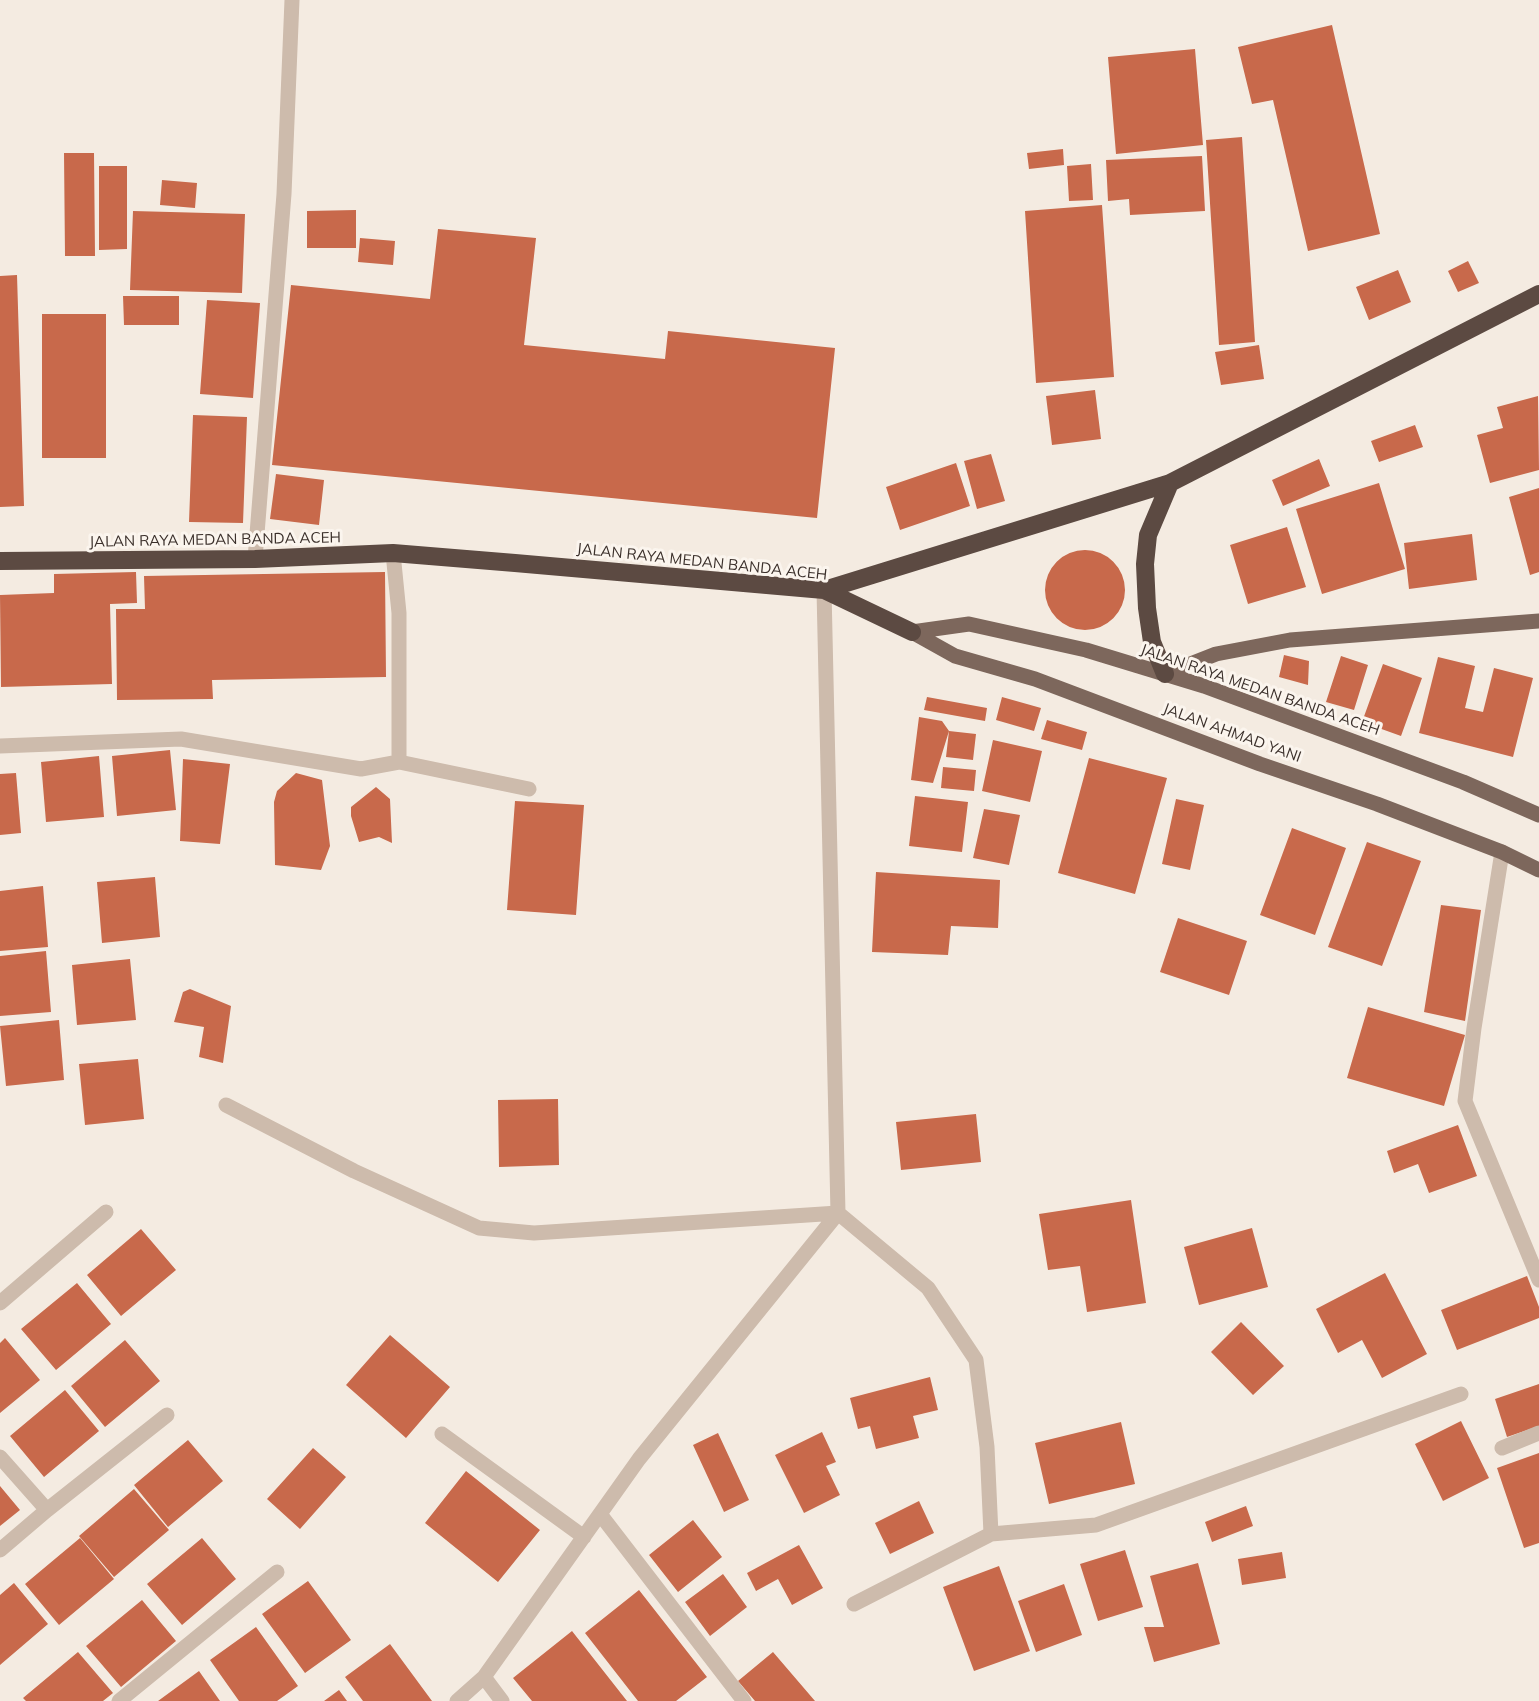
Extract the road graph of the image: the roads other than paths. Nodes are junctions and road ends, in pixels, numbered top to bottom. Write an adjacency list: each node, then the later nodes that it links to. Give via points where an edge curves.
1 (292, 0): 5 (street, via 284,194)
2 (1539, 294): 3 (highway)
3 (1170, 483): 7 (highway); 10 (highway, via 1148,535 1145,564 1152,642)
4 (393, 553): 5 (highway, JALAN RAYA MEDAN BANDA ACEH); 7 (highway, JALAN RAYA MEDAN BANDA ACEH); 12 (street, via 399,612)
5 (255, 559): 6 (highway, JALAN RAYA MEDAN BANDA ACEH)
6 (0, 561)
7 (824, 590): 9 (highway, JALAN RAYA MEDAN BANDA ACEH); 19 (street)
8 (1539, 621): 10 (main road, via 1290,640 1216,654)
9 (912, 632): 10 (main road, JALAN RAYA MEDAN BANDA ACEH, via 969,624 1086,650); 15 (main road, JALAN AHMAD YANI, via 955,656 1035,679)
10 (1166, 674): 14 (main road, JALAN RAYA MEDAN BANDA ACEH, via 1463,782)
11 (0, 746): 12 (street, via 181,740 362,769)
12 (399, 762): 13 (street)
13 (529, 789)
14 (1539, 815)
15 (1503, 852): 16 (main road, JALAN AHMAD YANI); 20 (street, via 1465,1101)
16 (1539, 870)
17 (226, 1105): 19 (street, via 354,1171 479,1228 534,1233)
18 (106, 1212): 21 (street)
19 (838, 1214): 29 (street, via 639,1459); 30 (street, via 928,1288 976,1360 987,1447)
20 (1539, 1280)
21 (0, 1303)
22 (1461, 1394): 30 (street, via 1096,1525)
23 (167, 1415): 28 (street)
24 (1539, 1433): 26 (street)
25 (442, 1434): 31 (street)
26 (1502, 1448)
27 (0, 1457): 28 (street)
28 (47, 1510): 32 (street)
29 (600, 1514): 31 (street); 39 (street)
30 (991, 1534): 34 (street)
31 (584, 1537): 35 (street)
32 (0, 1550)
33 (277, 1572): 36 (street)
34 (854, 1604)
35 (484, 1677): 37 (street); 38 (street)
36 (119, 1701)
37 (457, 1701)
38 (502, 1701)
39 (744, 1701)

